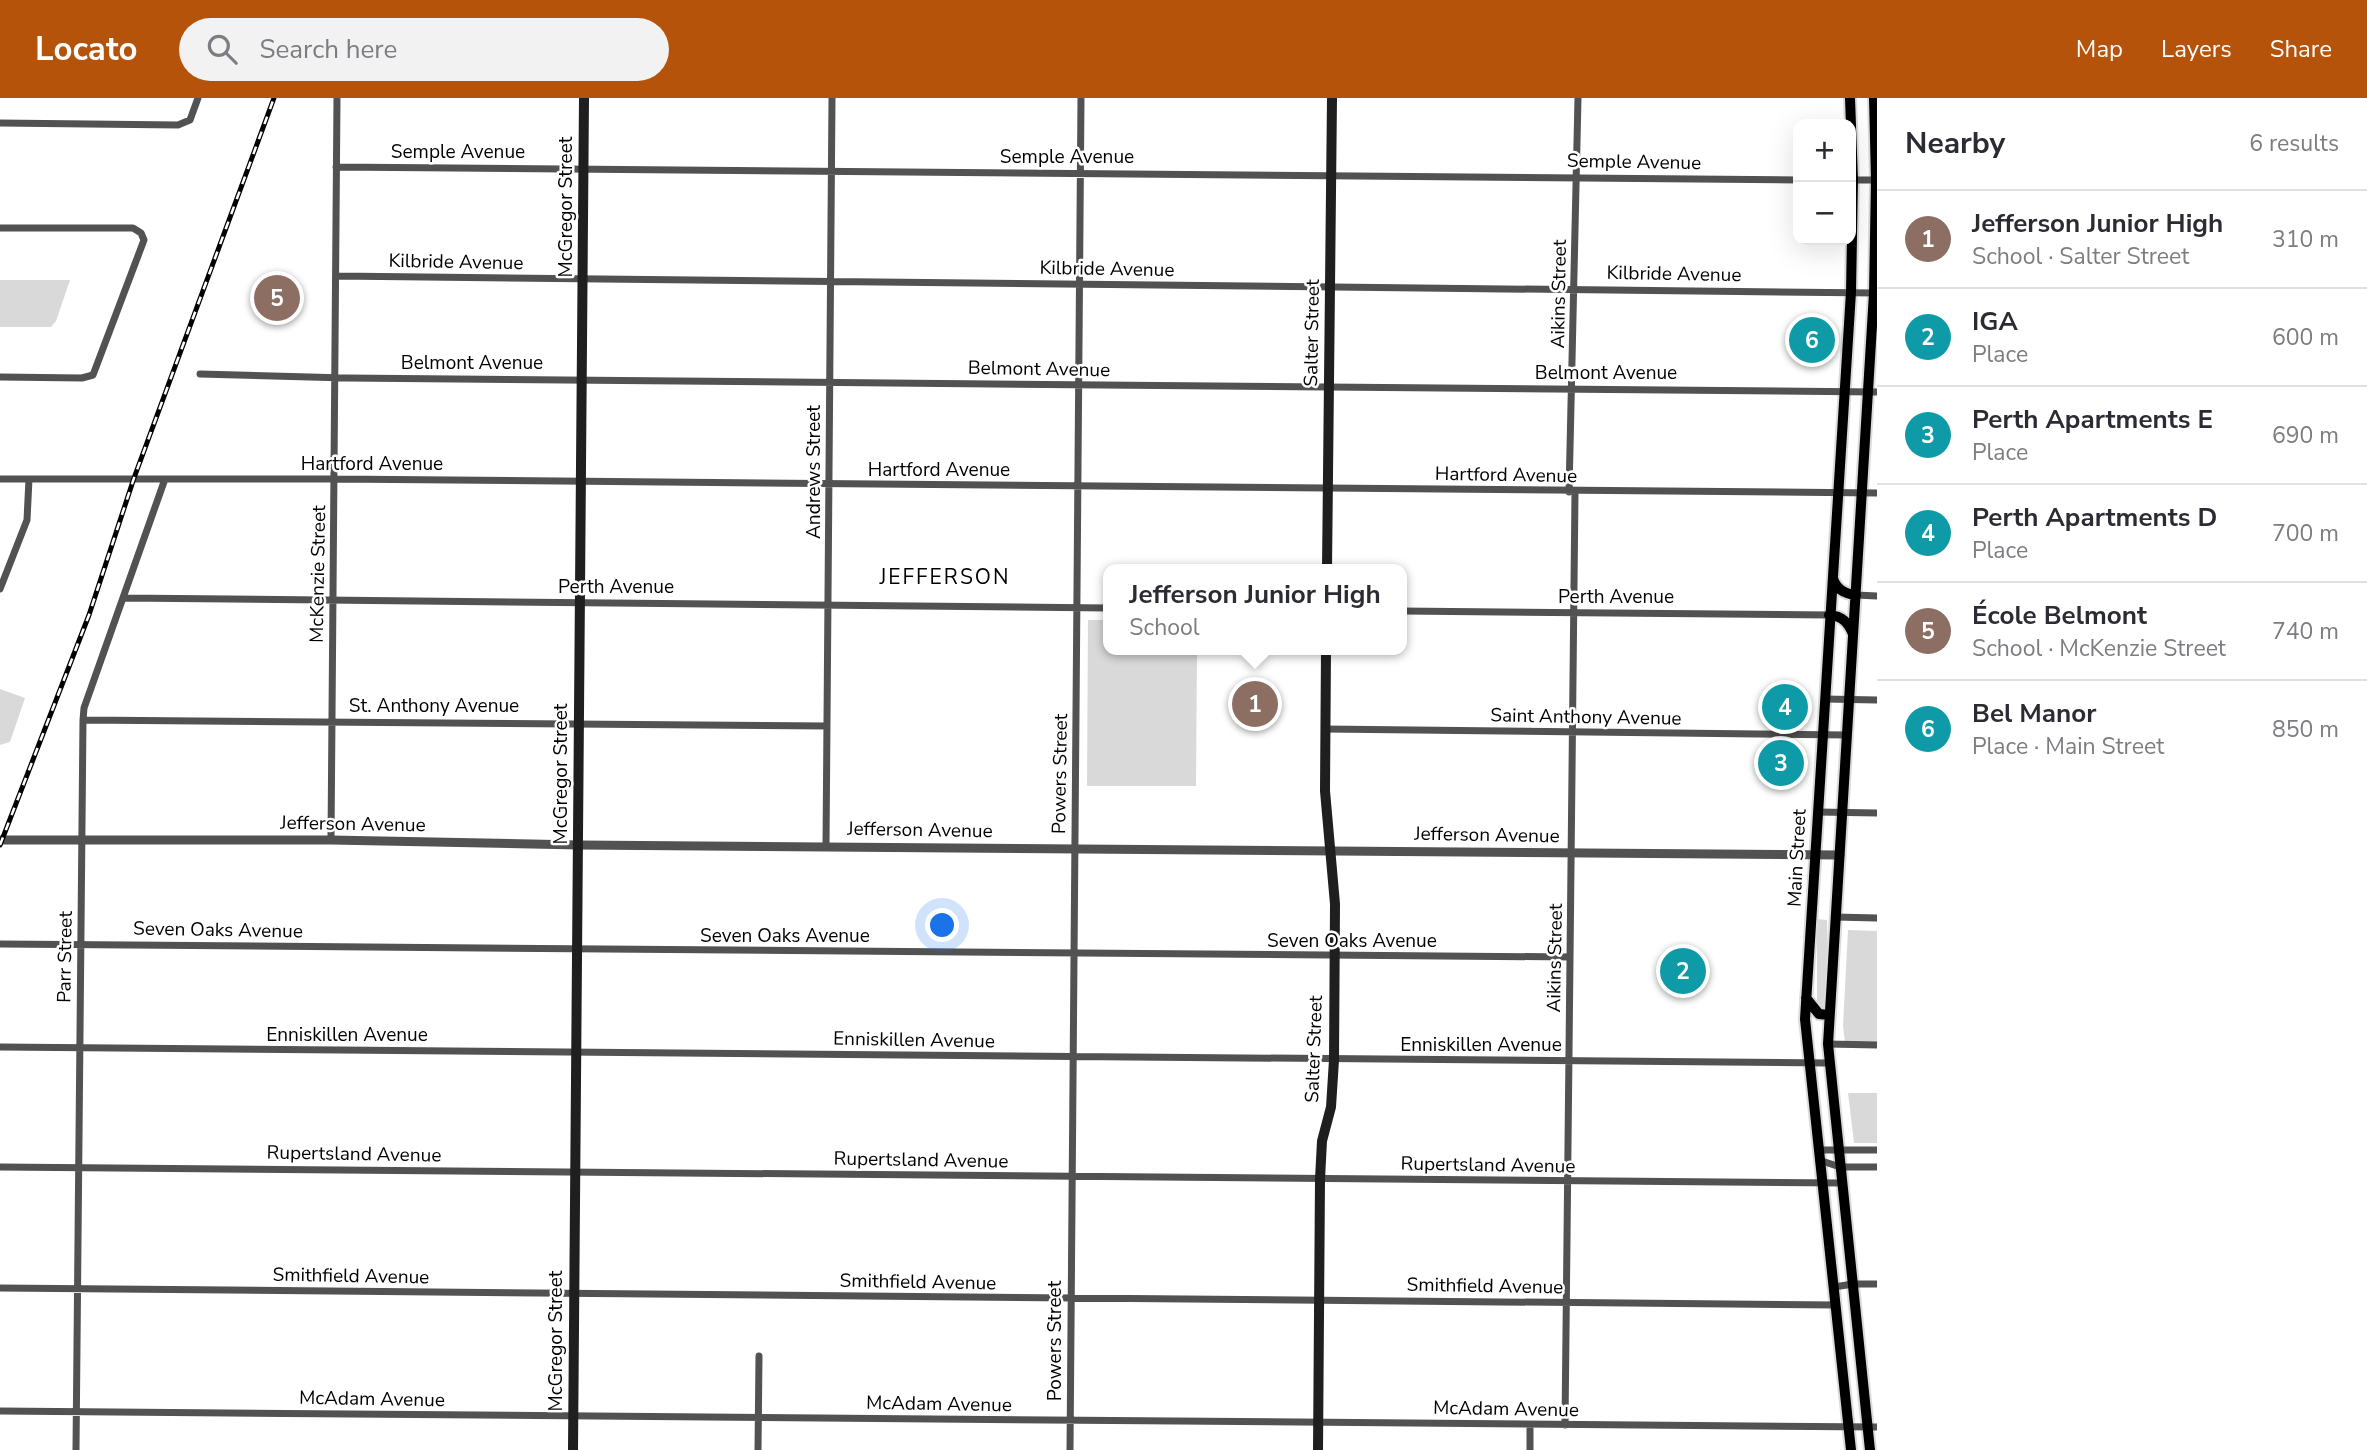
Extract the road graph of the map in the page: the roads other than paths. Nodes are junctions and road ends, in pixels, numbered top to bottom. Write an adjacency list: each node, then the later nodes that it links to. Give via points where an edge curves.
1 (198, 98): 11 (street, via 190,120 178,125)
2 (337, 98): 12 (street, McKenzie Street)
3 (584, 98): 13 (main road, McGregor Street)
4 (832, 98): 14 (street, Andrews Street)
5 (1082, 98): 15 (street, Powers Street)
6 (1332, 98): 16 (main road, Salter Street)
7 (1578, 98): 17 (street, Aikins Street)
8 (1850, 98): 10 (main road, Main Street)
9 (1874, 98): 20 (main road)
10 (1851, 119)
11 (0, 122)
12 (336, 167): 13 (street, Semple Avenue); 23 (street, McKenzie Street)
13 (583, 168): 14 (street, Semple Avenue); 24 (main road, McGregor Street)
14 (832, 171): 15 (street, Semple Avenue); 25 (street, Andrews Street)
15 (1081, 172): 16 (street, Semple Avenue); 26 (street, Powers Street)
16 (1331, 175): 17 (street, Semple Avenue); 27 (main road, Salter Street)
17 (1578, 177): 18 (street, Semple Avenue); 28 (street, Aikins Street)
18 (1793, 180)
19 (1856, 180): 20 (street)
20 (1877, 180): 30 (main road)
21 (1852, 182): 29 (main road, Main Street)
22 (0, 228): 32 (street, via 133,228 144,240 93,375)
23 (337, 276): 24 (street, Kilbride Avenue); 33 (street, McKenzie Street)
24 (583, 280): 25 (street, Kilbride Avenue); 34 (main road, McGregor Street)
25 (832, 282): 26 (street, Kilbride Avenue); 35 (street, Andrews Street)
26 (1080, 285): 27 (street, Kilbride Avenue); 36 (street, Powers Street)
27 (1330, 287): 28 (street, Kilbride Avenue); 37 (main road, Salter Street)
28 (1575, 289): 29 (street, Kilbride Avenue); 38 (street, Aikins Street)
29 (1850, 292): 30 (street, Kilbride Avenue); 39 (main road, Main Street)
30 (1876, 293): 40 (main road)
31 (200, 374): 33 (street, Belmont Avenue)
32 (0, 377)
33 (335, 377): 34 (street, Belmont Avenue); 43 (street, McKenzie Street)
34 (581, 379): 35 (street, Belmont Avenue); 45 (main road, McGregor Street)
35 (831, 382): 36 (street, Belmont Avenue); 46 (street, Andrews Street)
36 (1079, 385): 37 (street, Belmont Avenue); 47 (street, Powers Street)
37 (1329, 385): 38 (street, Belmont Avenue); 48 (main road, Salter Street)
38 (1572, 389): 39 (street, Belmont Avenue); 49 (street, Aikins Street)
39 (1844, 391): 40 (street, Belmont Avenue); 52 (main road, Main Street)
40 (1873, 392): 50 (main road)
41 (0, 479): 42 (street, Hartford Avenue)
42 (29, 479): 44 (street, Hartford Avenue); 55 (street, via 27,520)
43 (335, 479): 44 (street, Hartford Avenue); 45 (street, Hartford Avenue); 59 (street, McKenzie Street)
44 (166, 480): 58 (street, Parr Street)
45 (580, 482): 46 (street, Hartford Avenue); 60 (main road, McGregor Street)
46 (830, 485): 47 (street, Hartford Avenue); 61 (street, Andrews Street)
47 (1078, 486): 48 (street, Hartford Avenue); 62 (street, Powers Street)
48 (1328, 489): 49 (street, Hartford Avenue); 53 (main road, Salter Street)
49 (1572, 492): 52 (street, Hartford Avenue); 65 (street, Aikins Street)
50 (1862, 493): 51 (street, Hartford Avenue); 52 (street, Hartford Avenue); 56 (main road)
51 (1877, 493)
52 (1838, 494): 54 (main road, Main Street)
53 (1327, 564)
54 (1832, 575): 56 (main road, via 1839,588); 66 (main road, Main Street)
55 (0, 589)
56 (1856, 596): 57 (street); 67 (main road)
57 (1877, 596)
58 (124, 598): 59 (street, Perth Avenue); 72 (street, Parr Street)
59 (333, 601): 60 (street, Perth Avenue); 73 (street, McKenzie Street)
60 (579, 603): 61 (street, Perth Avenue); 74 (main road, McGregor Street)
61 (828, 604): 62 (street, Perth Avenue); 75 (street, Andrews Street)
62 (1077, 607): 63 (street, Perth Avenue); 88 (street, Powers Street)
63 (1103, 608)
64 (1407, 611): 65 (street, Perth Avenue)
65 (1574, 612): 66 (street, Perth Avenue); 77 (street, Aikins Street)
66 (1829, 615): 67 (main road, via 1844,620); 69 (main road, Main Street)
67 (1853, 634): 70 (main road)
68 (1326, 655): 76 (main road, Salter Street)
69 (1825, 699): 70 (street); 78 (main road, Main Street)
70 (1849, 700): 71 (street); 79 (main road)
71 (1877, 701)
72 (83, 720): 73 (street, St. Anthony Avenue); 84 (street, Parr Street)
73 (331, 722): 74 (street, St. Anthony Avenue); 85 (street, McKenzie Street)
74 (579, 723): 75 (street, St. Anthony Avenue); 86 (main road, McGregor Street)
75 (827, 726): 87 (street, Andrews Street)
76 (1325, 729): 77 (street, Saint Anthony Avenue); 89 (main road, Salter Street)
77 (1573, 732): 78 (street, Saint Anthony Avenue); 90 (street, Aikins Street)
78 (1823, 735): 79 (street, Saint Anthony Avenue); 80 (main road, Main Street)
79 (1847, 735): 81 (main road)
80 (1818, 812): 81 (street); 91 (main road, Main Street)
81 (1843, 813): 82 (street); 92 (main road)
82 (1877, 813)
83 (0, 839): 84 (street, Jefferson Avenue)
84 (81, 840): 85 (street, Jefferson Avenue); 96 (street, Parr Street)
85 (331, 840): 86 (street, Jefferson Avenue)
86 (579, 845): 87 (street, Jefferson Avenue); 97 (main road, McGregor Street)
87 (826, 846): 88 (street, Jefferson Avenue)
88 (1075, 849): 89 (street, Jefferson Avenue); 98 (street, Powers Street)
89 (1329, 850): 90 (street, Jefferson Avenue); 99 (main road, Salter Street)
90 (1571, 853): 91 (street, Jefferson Avenue); 100 (street, Aikins Street)
91 (1815, 855): 92 (street, Jefferson Avenue); 101 (main road, Main Street)
92 (1840, 855): 93 (main road)
93 (1835, 918): 94 (street); 102 (main road)
94 (1877, 918)
95 (0, 944): 96 (street, Seven Oaks Avenue)
96 (80, 944): 97 (street, Seven Oaks Avenue); 106 (street, Parr Street)
97 (577, 950): 98 (street, Seven Oaks Avenue); 107 (main road, McGregor Street)
98 (1074, 954): 99 (street, Seven Oaks Avenue); 108 (street, Powers Street)
99 (1335, 957): 100 (street, Seven Oaks Avenue); 109 (main road, Salter Street)
100 (1570, 957): 110 (street, Aikins Street)
101 (1807, 998): 102 (main road, via 1819,1014); 111 (main road, Main Street)
102 (1829, 1015): 103 (main road)
103 (1828, 1044): 104 (street); 112 (main road)
104 (1877, 1045)
105 (0, 1047): 106 (street, Enniskillen Avenue)
106 (79, 1049): 107 (street, Enniskillen Avenue); 117 (street, Parr Street)
107 (576, 1053): 108 (street, Enniskillen Avenue); 120 (main road, McGregor Street)
108 (1073, 1057): 109 (street, Enniskillen Avenue); 121 (street, Powers Street)
109 (1334, 1060): 110 (street, Enniskillen Avenue); 122 (main road, Salter Street)
110 (1569, 1062): 111 (street, Enniskillen Avenue); 123 (street, Aikins Street)
111 (1809, 1063): 112 (street, Enniskillen Avenue); 115 (main road, Main Street)
112 (1828, 1063): 113 (main road)
113 (1838, 1150): 114 (street); 115 (street); 118 (main road)
114 (1877, 1150)
115 (1819, 1155): 118 (street); 124 (main road, Main Street)
116 (0, 1167): 117 (street, Rupertsland Avenue)
117 (79, 1167): 120 (street, Rupertsland Avenue); 130 (street, Parr Street)
118 (1840, 1167): 119 (street); 125 (main road)
119 (1877, 1167)
120 (574, 1172): 121 (street, Rupertsland Avenue); 131 (main road, McGregor Street)
121 (1072, 1178): 122 (street, Rupertsland Avenue); 132 (street, Powers Street)
122 (1320, 1179): 123 (street, Rupertsland Avenue); 133 (main road, Salter Street)
123 (1567, 1182): 124 (street, Rupertsland Avenue); 134 (street, Aikins Street)
124 (1822, 1183): 125 (street, Rupertsland Avenue); 128 (main road, Main Street)
125 (1841, 1183): 126 (main road)
126 (1853, 1284): 127 (street); 128 (street); 145 (main road)
127 (1877, 1284)
128 (1834, 1287): 135 (main road, Main Street)
129 (0, 1288): 130 (street, Smithfield Avenue)
130 (77, 1289): 131 (street, Smithfield Avenue); 138 (street, Parr Street)
131 (574, 1294): 132 (street, Smithfield Avenue); 139 (main road, McGregor Street)
132 (1071, 1299): 133 (street, Smithfield Avenue); 141 (street, Powers Street)
133 (1319, 1300): 134 (street, Smithfield Avenue); 142 (main road, Salter Street)
134 (1565, 1303): 135 (street, Smithfield Avenue); 144 (street, Aikins Street)
135 (1836, 1305): 146 (main road, Main Street)
136 (759, 1356): 140 (street)
137 (0, 1411): 138 (street, McAdam Avenue)
138 (76, 1412): 139 (street, McAdam Avenue); 147 (street, Parr Street)
139 (573, 1416): 140 (street, McAdam Avenue); 148 (main road, McGregor Street)
140 (758, 1418): 141 (street, McAdam Avenue); 149 (street)
141 (1070, 1421): 142 (street, McAdam Avenue); 150 (street, Powers Street)
142 (1319, 1423): 143 (street, McAdam Avenue); 151 (main road, Salter Street)
143 (1530, 1425): 144 (street, McAdam Avenue); 152 (street)
144 (1565, 1425): 146 (street, McAdam Avenue)
145 (1872, 1427): 146 (street, McAdam Avenue); 154 (main road)
146 (1849, 1428): 153 (main road, Main Street)
147 (76, 1450)
148 (573, 1450)
149 (758, 1450)
150 (1070, 1450)
151 (1318, 1450)
152 (1530, 1450)
153 (1852, 1450)
154 (1870, 1450)

